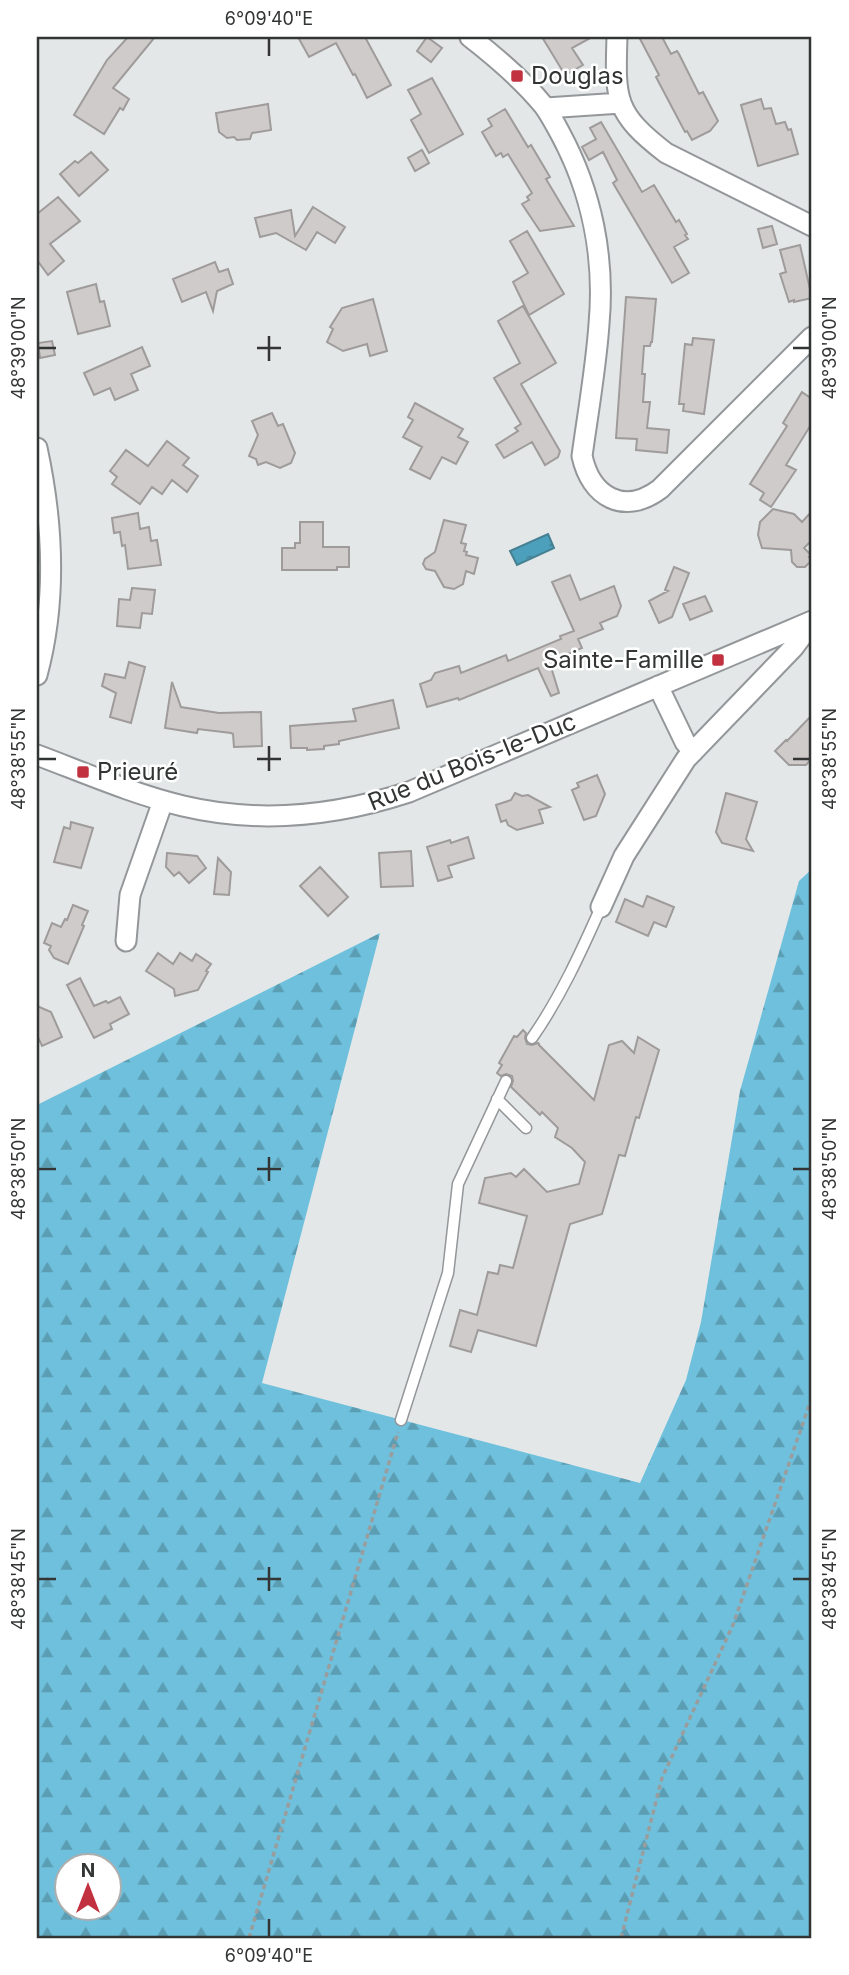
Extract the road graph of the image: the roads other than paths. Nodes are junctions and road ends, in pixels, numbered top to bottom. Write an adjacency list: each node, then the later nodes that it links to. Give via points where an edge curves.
1 (470, 37): 4 (street, via 517,76)
2 (617, 37): 3 (street)
3 (621, 103): 4 (street); 5 (street, via 633,124 666,153)
4 (546, 108): 6 (street, via 583,184 598,246 599,324 582,456 593,483 621,501 640,501 660,489)
5 (812, 226)
6 (812, 337)
7 (37, 448): 8 (street, via 43,476)
8 (43, 532): 10 (street, via 51,563 50,589)
9 (808, 623): 11 (street, Rue du Bois-le-Duc); 12 (street, Rue du Bois-le-Duc, via 793,648)
10 (37, 675)
11 (658, 686): 12 (street); 14 (street, Rue du Bois-le-Duc, via 409,792 355,807 301,816 261,816)
12 (693, 752): 15 (street, Rue du Bois-le-Duc, via 624,856)
13 (37, 755): 14 (street, Rue du Bois-le-Duc)
14 (163, 800): 16 (street, via 130,895)
15 (601, 907): 17 (lane)
16 (127, 942)
17 (532, 1038)
18 (506, 1082): 19 (lane)
19 (497, 1100): 20 (lane); 21 (lane, via 458,1184 448,1273)
20 (526, 1128)
21 (401, 1420)

